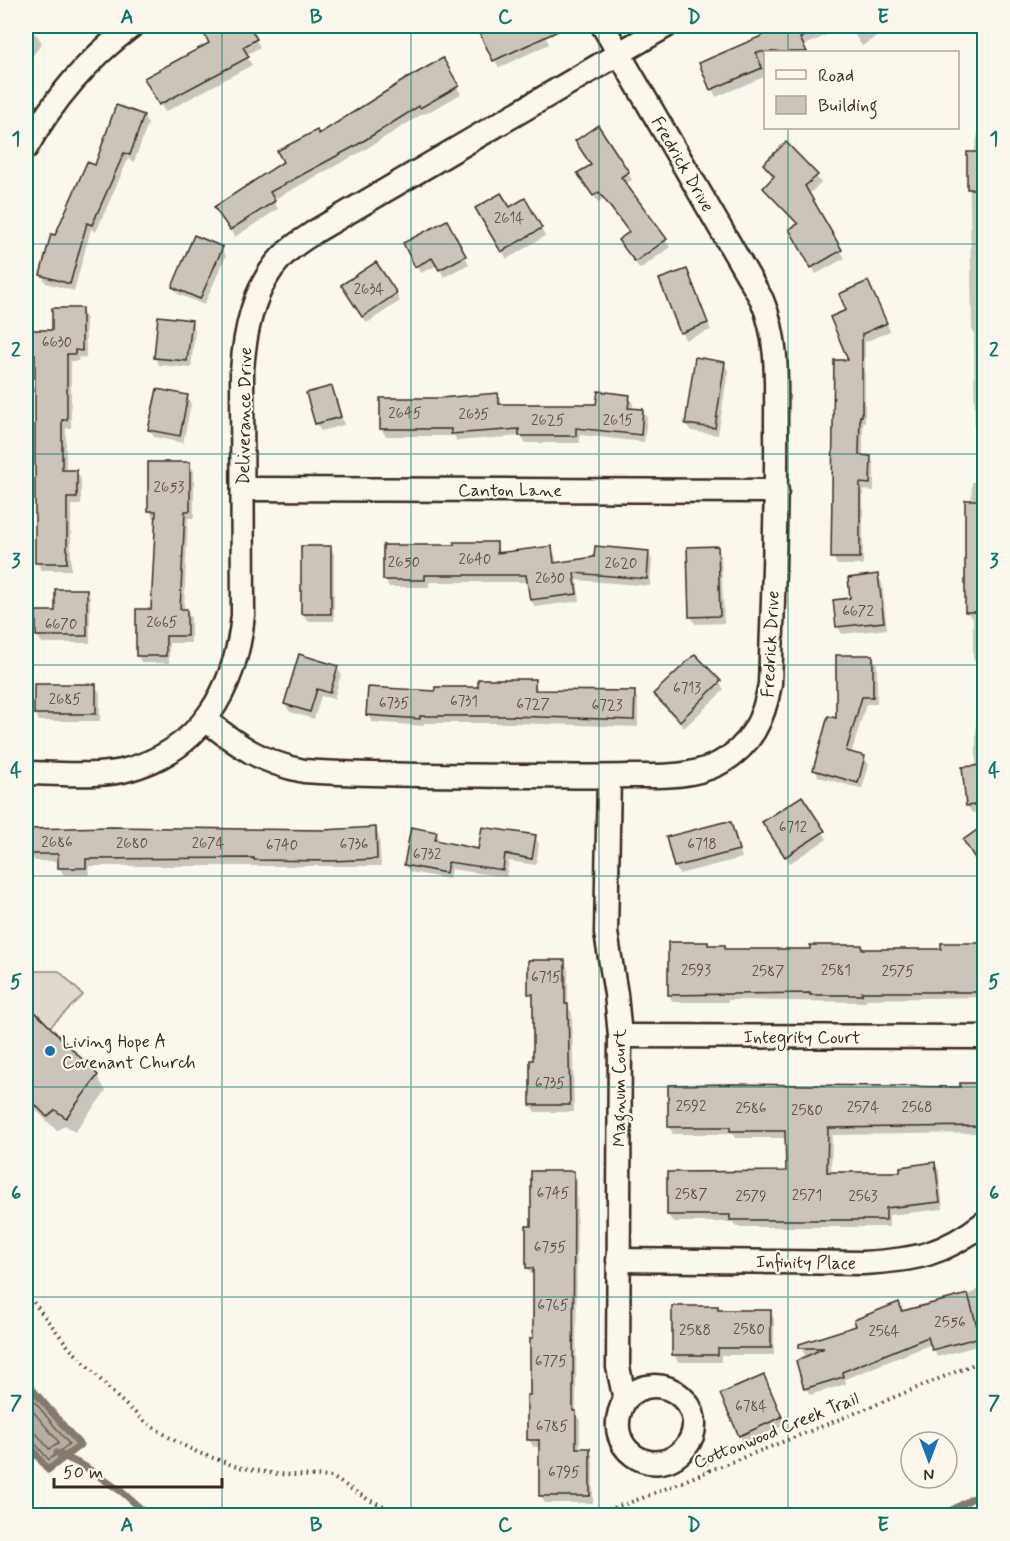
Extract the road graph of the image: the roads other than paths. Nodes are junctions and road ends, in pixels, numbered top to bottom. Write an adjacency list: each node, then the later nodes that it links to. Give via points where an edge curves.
1 (132, 26): 5 (street, via 81,70)
2 (603, 26): 4 (street, Fredrick Drive)
3 (666, 26): 4 (street, Deliverance Drive)
4 (619, 53): 6 (street, Deliverance Drive, via 316,231 279,261 260,291 244,340); 7 (street, Fredrick Drive, via 770,317 775,355)
5 (26, 148)
6 (243, 489): 7 (street, Canton Lane); 8 (street, Deliverance Drive, via 241,640 220,701)
7 (777, 491): 10 (street, Fredrick Drive, via 770,684 759,724 735,753 695,772)
8 (206, 720): 9 (street, Deliverance Drive, via 166,754 122,771); 10 (street, Fredrick Drive, via 257,757 304,771)
9 (26, 773)
10 (609, 777): 11 (street, Magnum Court, via 606,933)
11 (620, 1036): 12 (street, Integrity Court); 14 (street, Magnum Court)
12 (984, 1037)
13 (984, 1223): 14 (street, Infinity Place, via 946,1248 893,1261)
14 (618, 1260): 15 (street, Magnum Court, via 618,1366)
15 (625, 1400)

